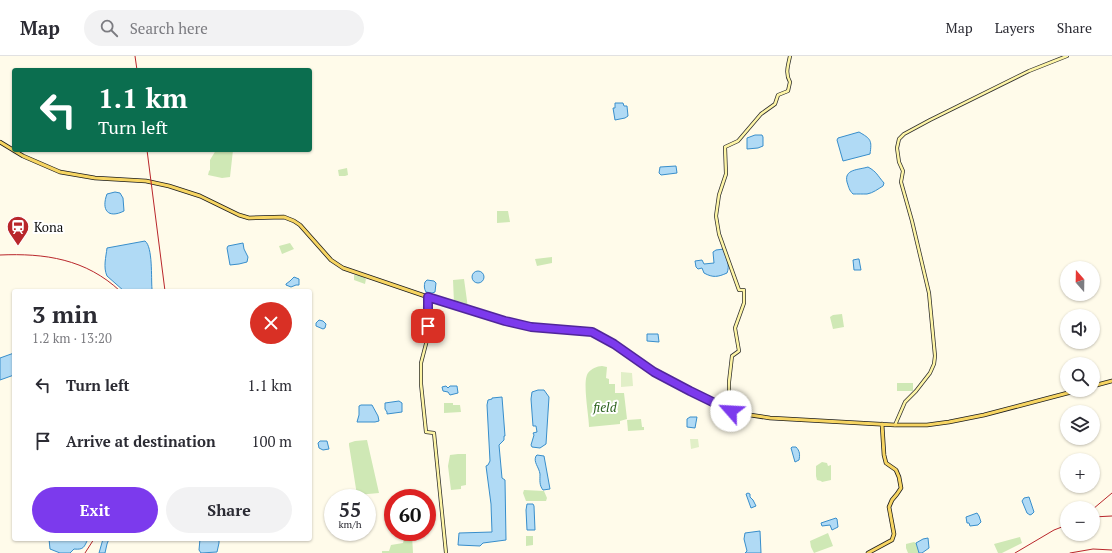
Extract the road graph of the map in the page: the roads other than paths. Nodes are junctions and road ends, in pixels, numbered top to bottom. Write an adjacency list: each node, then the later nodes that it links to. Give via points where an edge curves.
1 (790, 56): 10 (street, via 787,70 790,82 788,91 778,95 775,104 761,114 738,141 725,147 726,174 716,216 719,234 739,290 744,290 744,303 735,328 739,351 732,356 729,382)
2 (1068, 56): 12 (street, via 1024,73 930,120 899,139 897,148 903,170 901,182 929,292 935,356 930,373 905,402)
3 (0, 142): 4 (main road)
4 (12, 149)
5 (16, 152): 6 (main road, via 60,172 170,186 249,218 284,217 300,226 331,260 342,268)
6 (428, 297): 10 (main road, via 531,327 592,332 659,375); 13 (street, via 427,340 421,363 421,384 426,432 434,433)
7 (1112, 381): 8 (main road)
8 (1100, 384)
9 (1060, 395): 12 (main road, via 949,422)
10 (731, 411): 11 (main road, via 770,418)
11 (882, 424): 12 (main road); 14 (main road, via 886,463 896,470 901,488 890,507 894,534 892,540)
12 (895, 425)
13 (446, 553)
14 (868, 553)

